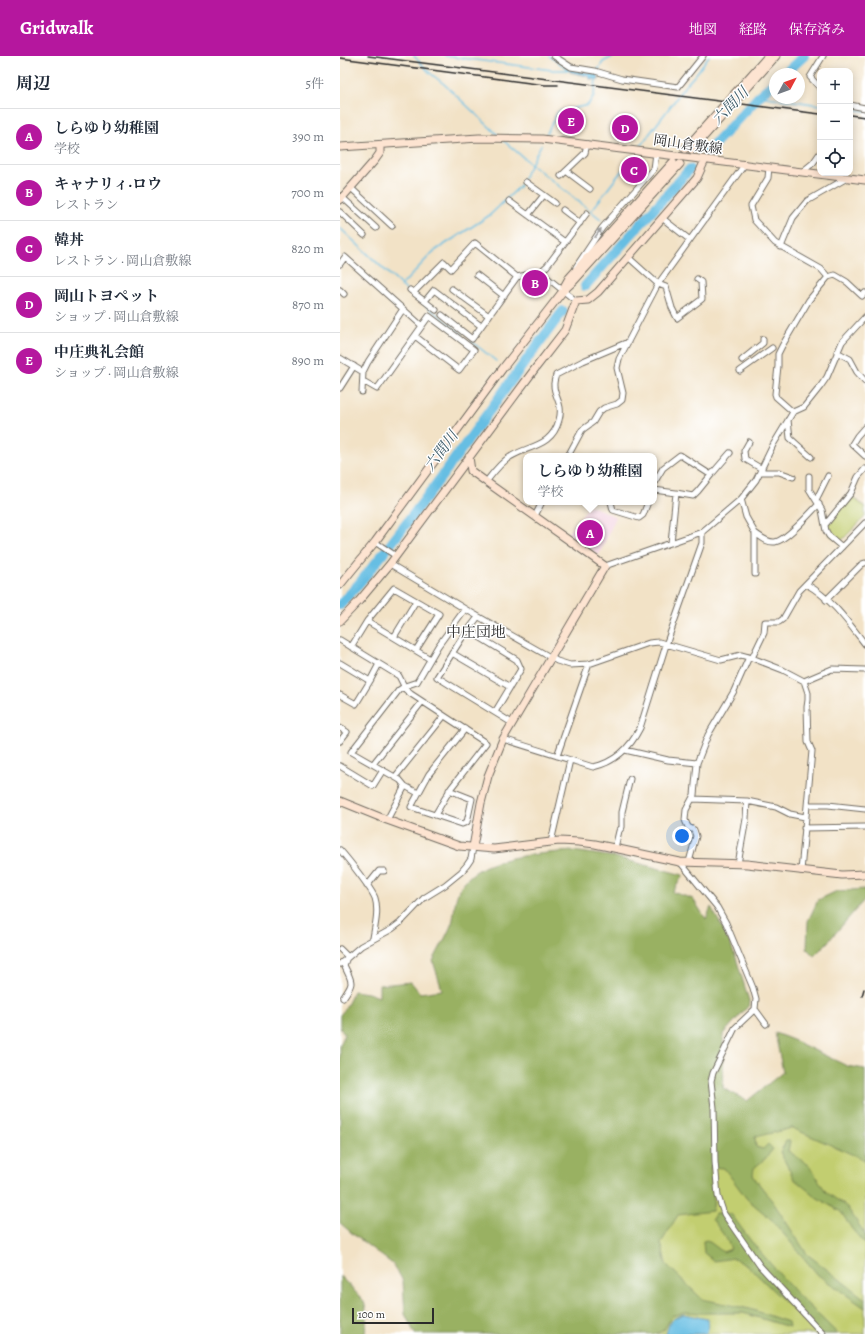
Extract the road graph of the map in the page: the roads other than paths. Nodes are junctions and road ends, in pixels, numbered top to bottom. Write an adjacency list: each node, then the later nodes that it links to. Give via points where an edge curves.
1 (554, 56): 2 (street, via 572,67 622,79 678,87)
2 (703, 56)
3 (768, 56): 4 (street, via 688,149)
4 (776, 56)
5 (823, 56): 6 (street, via 810,77)
6 (817, 85)
7 (853, 106): 8 (street)
8 (865, 108)
9 (587, 144): 10 (street, 岡山倉敷線, via 542,138 496,138); 12 (street, 岡山倉敷線); 17 (street, via 585,153)
10 (380, 145): 11 (street, 岡山倉敷線); 23 (street, via 380,153 376,160)
11 (340, 147)
12 (656, 153): 14 (street, 岡山倉敷線); 47 (street, one-way to 12, via 602,228 654,169)
13 (817, 157): 18 (street)
14 (705, 160): 15 (street, 岡山倉敷線); 33 (street, via 697,178)
15 (745, 164): 16 (street, 岡山倉敷線); 38 (street)
16 (769, 167): 18 (street, 岡山倉敷線); 40 (street, via 768,178 753,201 751,210 758,225)
17 (566, 171): 19 (street); 24 (street)
18 (802, 172): 20 (street, 岡山倉敷線)
19 (560, 176)
20 (847, 178): 21 (street, 岡山倉敷線); 40 (street, via 807,201 793,218)
21 (865, 180)
22 (526, 182): 25 (street)
23 (351, 188): 26 (street); 35 (street)
24 (590, 189)
25 (544, 195): 28 (street); 32 (street)
26 (341, 198): 36 (street)
27 (509, 201): 32 (street)
28 (555, 203)
29 (563, 210): 34 (street)
30 (340, 212): 37 (street)
31 (587, 213): 34 (street)
32 (528, 215): 39 (street)
33 (662, 218): 38 (street); 41 (street)
34 (580, 223): 39 (street)
35 (392, 226)
36 (376, 228)
37 (364, 235)
38 (690, 240): 49 (street)
39 (565, 242): 43 (street)
40 (782, 247): 46 (street, via 821,269)
41 (628, 257): 49 (street); 55 (street, via 591,298)
42 (340, 264): 56 (street, via 345,257)
43 (540, 272): 45 (street); 51 (street)
44 (477, 275): 53 (street)
45 (517, 277): 53 (street); 54 (street, via 475,243 451,269 444,262 412,291)
46 (828, 277): 52 (street, via 834,275 847,282 862,296); 67 (street, via 793,325)
47 (569, 278): 51 (street); 51 (street, via 676,163)
48 (697, 279): 49 (street, via 701,282 702,299 678,318 666,287)
49 (658, 284): 64 (street)
50 (452, 289): 59 (street)
51 (563, 291): 55 (street); 108 (street)
52 (865, 293)
53 (504, 296): 59 (street)
54 (425, 301): 57 (street); 62 (street, via 434,290)
55 (576, 301): 84 (street, via 566,330)
56 (403, 309): 61 (street); 72 (street)
57 (436, 310)
58 (442, 315): 62 (street, via 472,339)
59 (488, 316): 62 (street)
60 (865, 317): 66 (street, via 842,342)
61 (422, 326): 63 (street); 63 (street, via 429,316 474,350 459,370)
62 (482, 326)
63 (415, 336): 73 (street, via 377,390)
64 (628, 342): 81 (street, via 617,368 622,400 599,412 593,422 582,430); 95 (street, via 556,375 553,385 561,406 560,420 554,432 540,444 508,458)
65 (772, 348): 67 (street); 69 (street, via 763,338 764,343); 71 (street)
66 (837, 352): 74 (street, via 850,359); 77 (street, via 820,387 804,407)
67 (778, 354): 77 (street, via 775,394)
68 (340, 358): 70 (street)
69 (742, 360)
70 (354, 366): 72 (street); 75 (street)
71 (740, 371)
72 (363, 372): 73 (street)
73 (362, 381): 76 (street)
74 (865, 381)
75 (340, 388)
76 (362, 392)
77 (793, 412): 78 (street)
78 (788, 420): 85 (street, via 790,438); 88 (street, via 773,445)
79 (865, 427): 83 (street, via 852,444)
80 (749, 442): 88 (street, via 744,451 745,459)
81 (570, 453)
82 (730, 453): 90 (street)
83 (865, 456)
84 (469, 457): 87 (street); 89 (street)
85 (811, 457)
86 (865, 469): 105 (street, via 858,477 851,493)
87 (471, 470): 89 (street); 95 (street)
88 (762, 471): 93 (street, via 779,472); 98 (street)
89 (455, 475): 111 (street)
90 (711, 475): 94 (street, via 680,455 663,468); 97 (street, via 693,496)
91 (809, 476): 99 (street, via 809,489)
92 (828, 476): 99 (street)
93 (794, 477)
94 (657, 478)
95 (486, 482): 103 (street)
96 (657, 490): 97 (street)
97 (676, 493): 109 (street)
98 (741, 499): 106 (street); 107 (street, via 746,517)
99 (818, 502): 105 (street); 107 (street, via 796,527 776,542 767,541)
100 (540, 505): 103 (street)
101 (612, 505): 102 (street, via 613,510 638,518 644,515)
102 (647, 505)
103 (535, 516): 114 (street)
104 (865, 523): 110 (street)
105 (826, 525): 110 (street, via 829,536)
106 (702, 532): 109 (street); 128 (street, via 702,543)
107 (755, 533): 115 (street)
108 (375, 542): 111 (street); 117 (street)
109 (671, 543): 114 (street)
110 (842, 547): 116 (street)
111 (394, 554): 113 (street)
112 (865, 563): 118 (street)
113 (390, 564): 120 (street); 122 (street)
114 (605, 566): 133 (street)
115 (755, 574)
116 (806, 584): 118 (street); 132 (street, via 783,619 779,622 765,622 764,633)
117 (340, 585)
118 (826, 600): 127 (street, via 840,611)
119 (416, 601): 123 (street, via 394,588); 125 (street); 130 (street, via 439,614)
120 (465, 609): 121 (street); 134 (street)
121 (478, 616): 124 (street); 133 (street)
122 (340, 621)
123 (367, 621): 125 (street); 129 (street)
124 (468, 630): 131 (street); 142 (street, via 517,660 521,669)
125 (394, 637): 130 (street)
126 (340, 640): 129 (street)
127 (865, 644)
128 (666, 645): 132 (street, via 721,660 741,655); 137 (street, via 659,642 649,643); 152 (street, via 640,728)
129 (351, 647): 136 (street)
130 (416, 650): 134 (street)
131 (452, 653): 142 (street); 145 (street, via 437,677)
132 (751, 657): 140 (street); 155 (street, via 708,735)
133 (551, 658): 137 (street, via 570,665); 147 (street)
134 (430, 659): 141 (street, via 417,682)
135 (340, 663): 139 (street)
136 (379, 664): 139 (street); 141 (street, via 399,676)
137 (589, 664): 153 (street)
138 (865, 670): 140 (street, via 832,669)
139 (370, 681): 143 (street, via 356,704)
140 (804, 681): 167 (street, via 808,693 808,742 812,751)
141 (405, 686): 144 (street); 156 (street, via 399,690 351,752)
142 (510, 687): 145 (street)
143 (340, 695)
144 (422, 702): 146 (street); 156 (street)
145 (495, 712): 147 (street)
146 (444, 716): 149 (street); 159 (street)
147 (512, 722): 150 (street)
148 (340, 728): 151 (street, via 347,732)
149 (465, 729): 162 (street, via 486,743); 163 (street, via 429,774)
150 (503, 739): 153 (street); 175 (street, via 488,776)
151 (340, 741)
152 (625, 750): 154 (street, via 616,758 593,767); 155 (street, via 668,760)
153 (557, 756): 154 (street)
154 (570, 760): 174 (street)
155 (697, 763): 164 (street)
156 (373, 764): 158 (street)
157 (340, 766): 158 (street, via 373,786)
158 (383, 770): 159 (street)
159 (395, 777): 161 (street)
160 (630, 779): 176 (street, via 622,812 622,827)
161 (405, 786): 163 (street); 171 (street)
162 (449, 790): 169 (street); 169 (street, via 472,799 467,822 462,824)
163 (418, 793): 169 (street, via 410,807)
164 (693, 799): 166 (street); 179 (street, via 686,810 685,820 696,836)
165 (340, 801): 171 (street)
166 (747, 801): 170 (street); 180 (street)
167 (807, 805): 168 (street); 170 (street)
168 (865, 809)
169 (435, 815)
170 (806, 817): 173 (street)
171 (387, 820): 175 (street, via 459,846)
172 (865, 827): 173 (street)
173 (804, 828): 182 (street)
174 (551, 842): 175 (street, via 494,849); 176 (street, via 578,842)
175 (473, 848): 185 (street, via 471,859 461,872 424,898 400,923)
176 (614, 848): 178 (street)
177 (340, 850): 184 (street)
178 (680, 862): 179 (street); 190 (street, via 717,907 726,923 753,988)
179 (689, 862): 180 (street)
180 (738, 864): 182 (street)
181 (384, 871): 184 (street, via 379,872)
182 (801, 871): 183 (street, via 842,875)
183 (865, 874)
184 (367, 886): 185 (street, via 375,898 376,922)
185 (373, 938): 187 (street)
186 (340, 949): 187 (street)
187 (348, 957): 188 (street); 189 (street, via 344,965 352,980 352,986)
188 (340, 964)
189 (343, 998)
190 (756, 1009): 191 (street); 192 (street, via 735,1028 710,1082 714,1108 718,1196 724,1214 760,1266)
191 (766, 1024)
192 (823, 1334)

